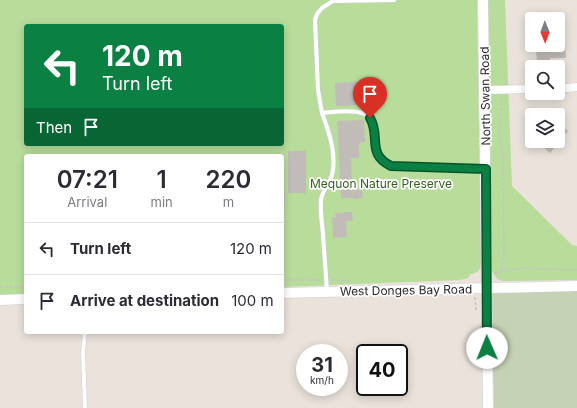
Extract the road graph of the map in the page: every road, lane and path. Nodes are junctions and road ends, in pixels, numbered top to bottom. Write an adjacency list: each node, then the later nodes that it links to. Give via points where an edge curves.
1 (394, 0): 8 (lane, via 333,2 317,14 315,20 318,90)
2 (484, 0): 7 (street, North Swan Road)
3 (577, 87): 4 (street)
4 (565, 88)
5 (502, 89): 6 (street); 7 (street); 11 (path, via 499,136 503,170)
6 (525, 89)
7 (485, 90): 9 (street, North Swan Road)
8 (322, 113): 9 (lane, via 356,112 366,115 372,121 378,156 391,166); 14 (lane, via 333,158 332,173 321,199)
9 (486, 169): 12 (street, North Swan Road)
10 (577, 270): 11 (path, via 522,268)
11 (502, 271): 12 (path)
12 (486, 275): 20 (street, North Swan Road)
13 (284, 280): 14 (path)
14 (327, 280): 15 (path); 21 (lane)
15 (358, 280)
16 (577, 286): 20 (street, West Donges Bay Road)
17 (0, 287): 18 (path)
18 (24, 287)
19 (474, 288): 20 (street, West Donges Bay Road); 21 (street, West Donges Bay Road); 25 (path)
20 (486, 288): 28 (street, North Swan Road)
21 (327, 292): 22 (street, West Donges Bay Road)
22 (284, 293)
23 (24, 299): 24 (street)
24 (0, 300)
25 (476, 316)
26 (85, 334): 27 (lane)
27 (85, 408)
28 (488, 408)

